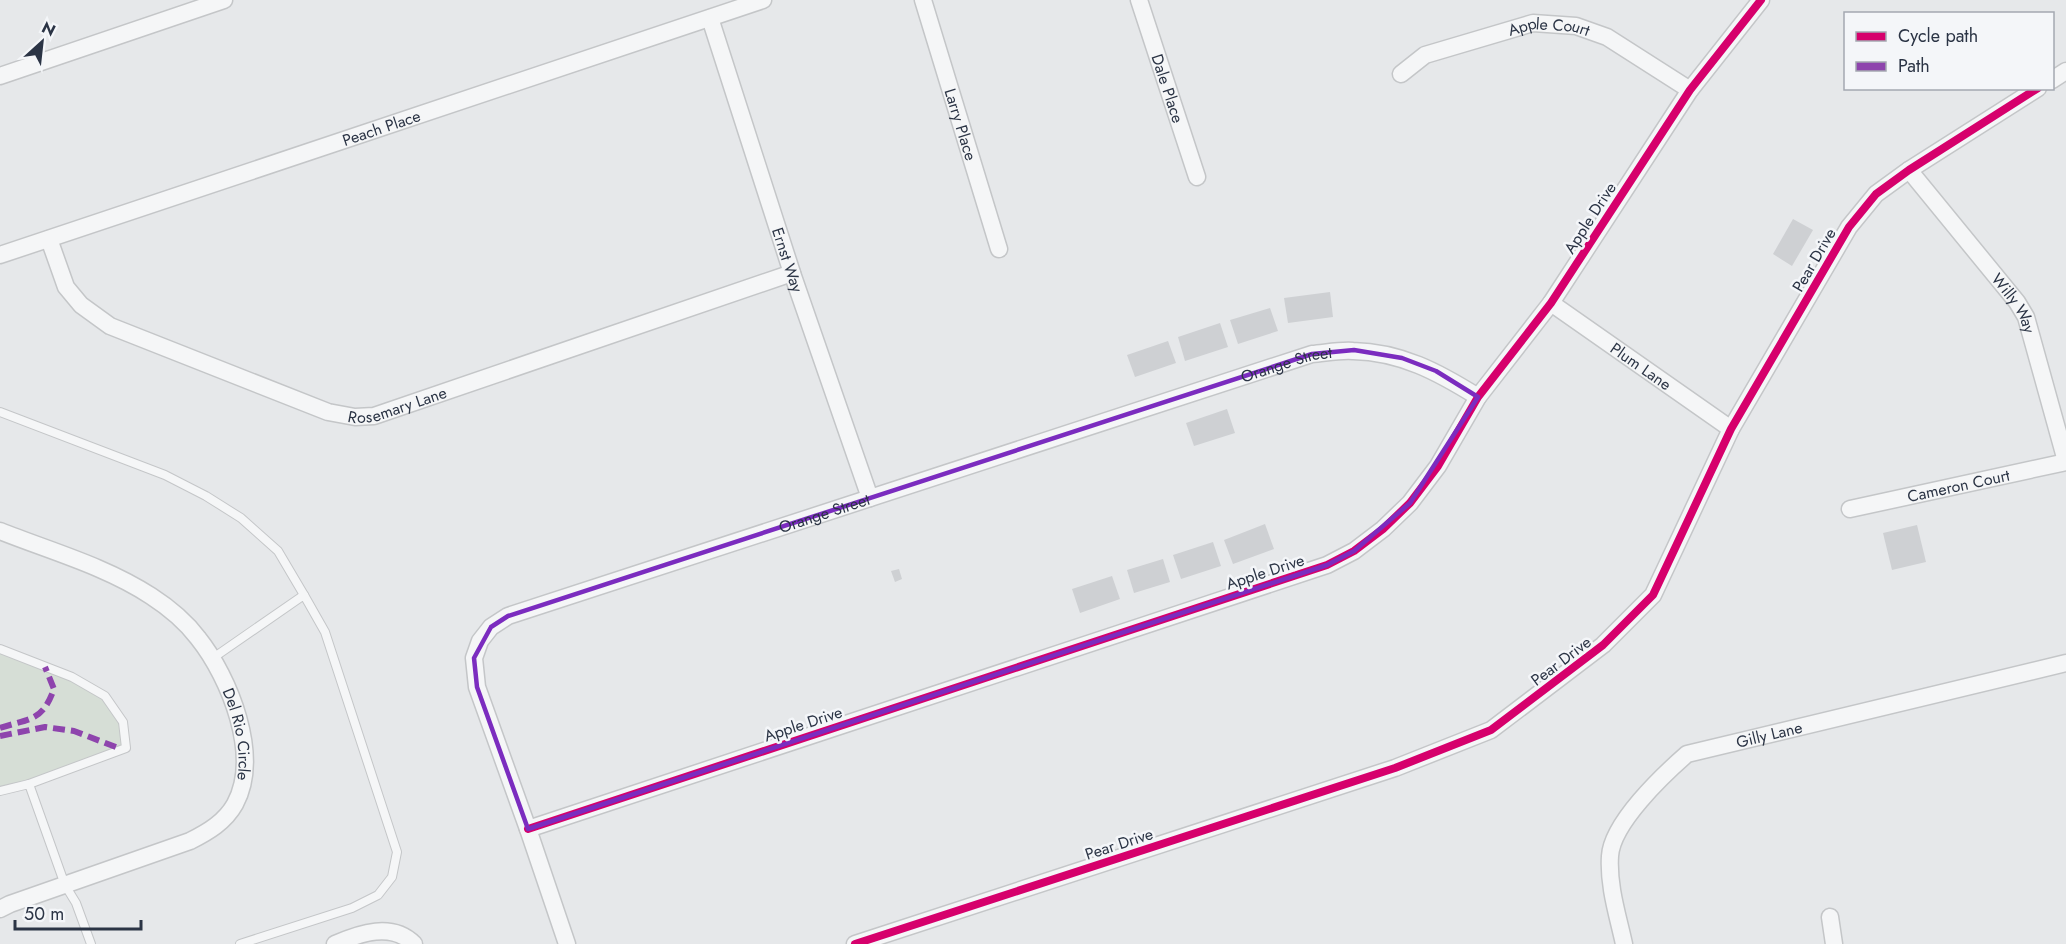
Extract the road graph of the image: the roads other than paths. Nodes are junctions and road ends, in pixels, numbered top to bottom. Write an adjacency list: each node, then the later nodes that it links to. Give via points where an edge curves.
1 (224, 0): 8 (street)
2 (763, 0): 6 (street, Peach Place)
3 (923, 0): 14 (street, Larry Place)
4 (1139, 0): 12 (street, Dale Place)
5 (1761, 0): 9 (street, Apple Drive)
6 (710, 18): 13 (street, Peach Place); 16 (street, Ernst Way)
7 (1401, 74): 9 (street, Apple Court, via 1425,55 1533,24 1565,25 1607,37)
8 (0, 76)
9 (1690, 90): 17 (street, Apple Drive)
10 (2035, 90): 11 (street, Pear Drive)
11 (1909, 170): 20 (street, Pear Drive, via 1876,194 1849,227); 21 (street, Willy Way, via 2026,317)
12 (1197, 177)
13 (49, 238): 15 (street, Peach Place); 16 (street, Rosemary Lane, via 66,287 81,305 110,326 328,412 355,417 374,416)
14 (999, 249)
15 (0, 255)
16 (792, 273): 22 (street, Ernst Way)
17 (1551, 303): 18 (street, Apple Drive); 20 (street, Plum Lane)
18 (1478, 397): 22 (street, Orange Street, via 1436,371 1402,358 1354,350 1312,354); 31 (street, Apple Drive, via 1438,466 1410,503 1354,551 1328,565)
19 (0, 412): 25 (lane, via 165,475 206,496 240,518 278,551)
20 (1731, 429): 40 (street, Pear Drive, via 1653,595 1603,645 1491,730 1395,768)
21 (2066, 462): 23 (street, Cameron Court)
22 (870, 498): 31 (street, Orange Street, via 508,616 491,627 474,658 477,687)
23 (1850, 509)
24 (0, 531): 27 (street, Del Rio Circle, via 89,565 152,596 179,618)
25 (304, 595): 27 (lane); 36 (lane, via 325,632 397,852 392,877 378,895 352,908)
26 (0, 649): 29 (lane, via 72,677 105,696 123,722 126,748)
27 (213, 658): 32 (street, Del Rio Circle, via 237,712 246,749 235,804 225,818 190,842)
28 (2066, 663): 41 (street, Gilly Lane, via 1687,754 1659,778 1618,830 1610,854 1610,878)
29 (29, 784): 30 (lane); 32 (lane)
30 (0, 790)
31 (528, 829): 39 (street, Orange Street)
32 (65, 885): 33 (street, Del Rio Circle); 35 (lane)
33 (0, 909)
34 (1830, 917): 42 (street)
35 (92, 944)
36 (240, 944)
37 (335, 944): 38 (street, via 360,933 393,931)
38 (414, 944)
39 (567, 944)
40 (855, 944)
41 (1624, 944)
42 (1834, 944)

